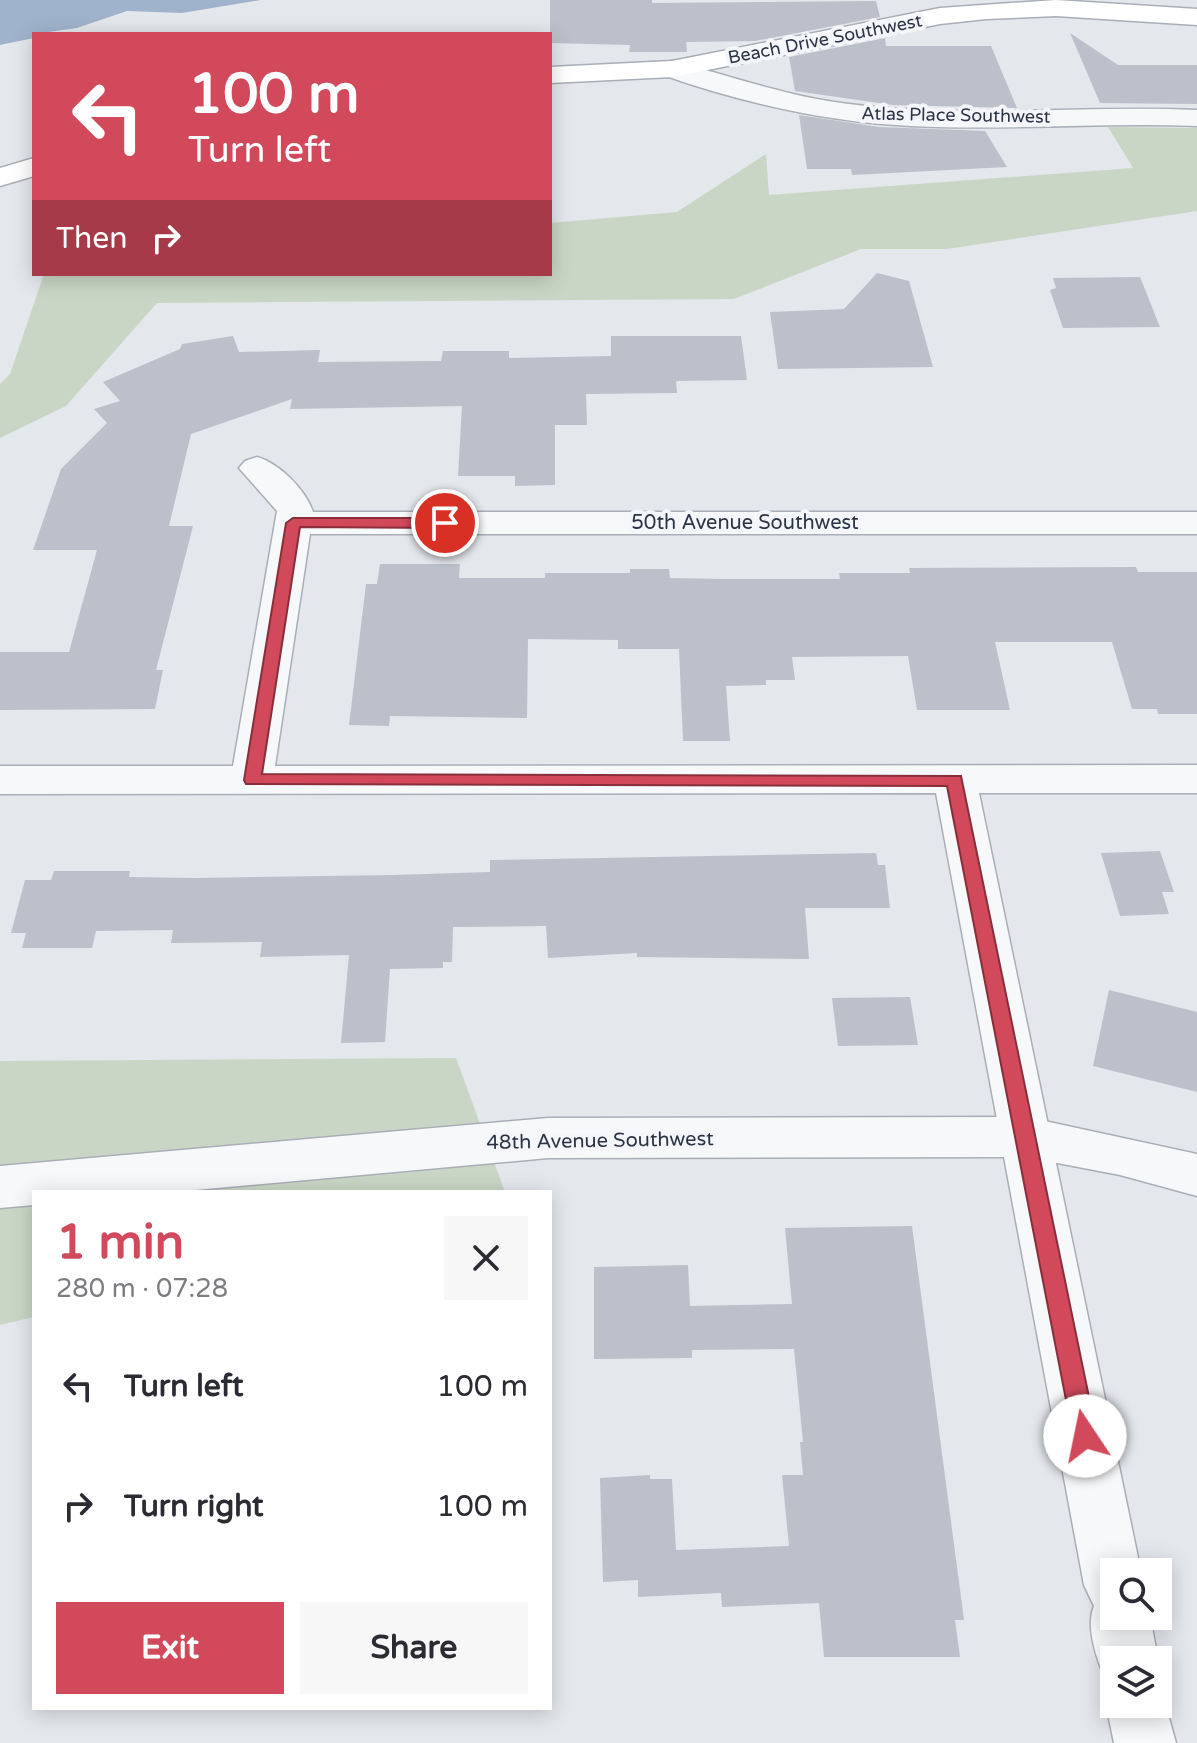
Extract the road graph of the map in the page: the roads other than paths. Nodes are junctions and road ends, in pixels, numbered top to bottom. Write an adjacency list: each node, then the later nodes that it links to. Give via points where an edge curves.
1 (1197, 17): 2 (main road, Beach Drive Southwest, via 1056,8 986,11)
2 (672, 69): 3 (main road, Beach Drive Southwest); 4 (street, Atlas Place Southwest, via 757,96 860,114)
3 (552, 75)
4 (1197, 118)
5 (32, 168): 6 (main road)
6 (0, 177)
7 (257, 468): 8 (street, via 291,501)
8 (293, 523): 9 (street, 50th Avenue Southwest); 12 (street)
9 (1197, 523)
10 (1197, 779): 13 (street)
11 (0, 780): 12 (street)
12 (252, 780): 13 (street)
13 (955, 780): 14 (street)
14 (1026, 1137): 15 (street, 48th Avenue Southwest); 16 (street, 48th Avenue Southwest, via 548,1138); 17 (street)
15 (1197, 1175)
16 (0, 1187)
17 (1109, 1558)
18 (1140, 1718): 19 (street)
19 (1145, 1743)

